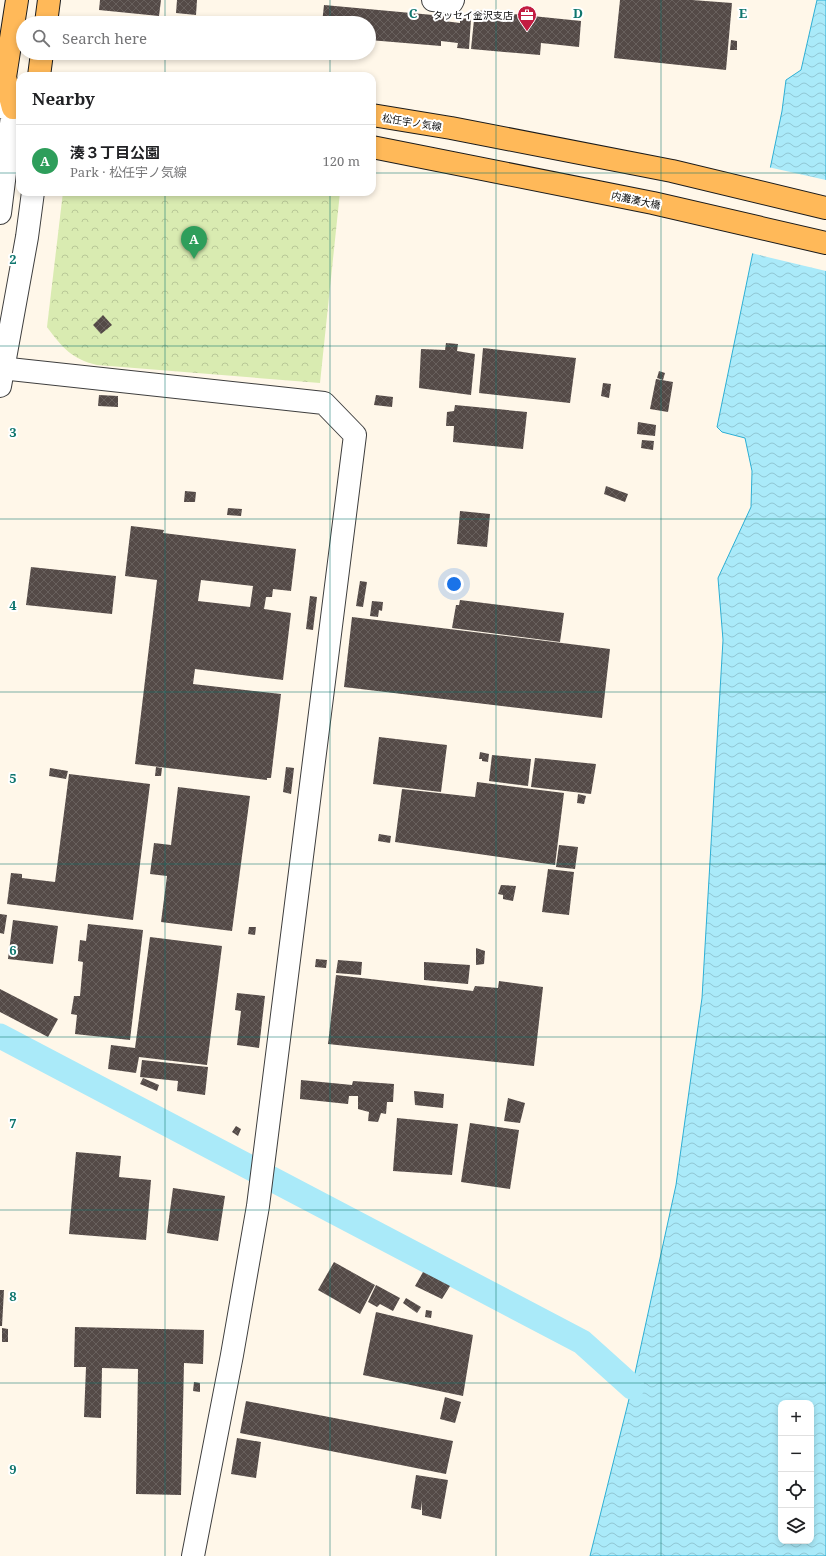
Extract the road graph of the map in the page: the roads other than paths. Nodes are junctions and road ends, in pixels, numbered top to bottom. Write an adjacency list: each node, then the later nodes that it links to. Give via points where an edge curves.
1 (18, 0): 8 (main road)
2 (49, 0): 5 (main road)
3 (432, 0): 4 (street)
4 (453, 0)
5 (47, 16)
6 (41, 60): 7 (main road)
7 (40, 72)
8 (8, 76): 9 (main road)
9 (11, 107): 14 (street)
10 (376, 116): 13 (main road, 松任宇ノ気線, via 672,171)
11 (376, 148): 15 (main road, 内灘湊大橋, via 653,203)
12 (32, 196): 16 (street)
13 (826, 208)
14 (0, 213)
15 (826, 243)
16 (1, 374): 17 (street, via 324,403 356,435 267,1147 232,1355)
17 (192, 1556)

